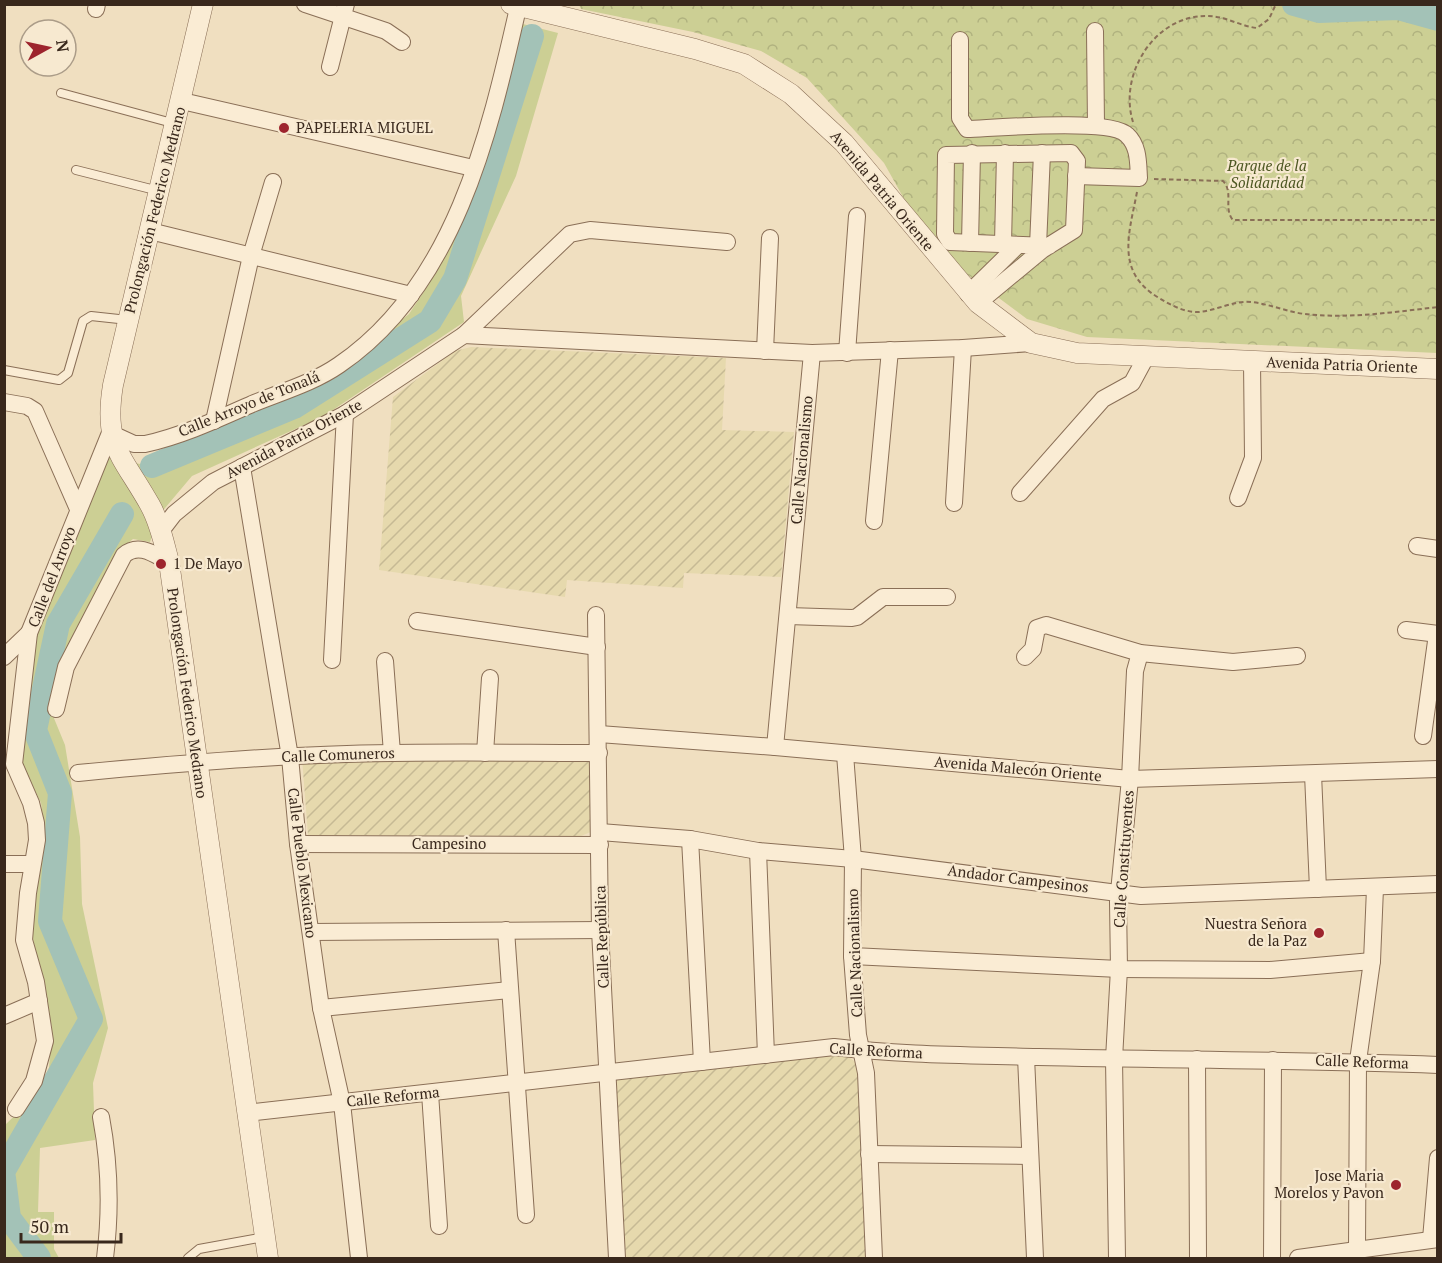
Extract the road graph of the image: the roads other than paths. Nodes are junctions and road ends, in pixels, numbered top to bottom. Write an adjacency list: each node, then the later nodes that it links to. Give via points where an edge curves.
1 (204, 4): 10 (street, Prolongación Federico Medrano)
2 (305, 4): 4 (street)
3 (514, 6): 16 (street, Calle Arroyo de Tonalá, via 492,115); 31 (street, Avenida Patria Oriente, via 744,64 791,94 844,143)
4 (344, 11): 7 (street); 8 (street)
5 (1095, 31): 12 (street)
6 (960, 40): 12 (street, via 960,118 967,129)
7 (402, 42)
8 (330, 67)
9 (61, 93): 11 (lane)
10 (182, 101): 11 (street, Prolongación Federico Medrano); 16 (street)
11 (176, 124): 20 (street, Prolongación Federico Medrano)
12 (1096, 126): 18 (street, via 1114,127 1128,135 1138,154 1139,178)
13 (972, 153): 14 (street); 25 (street); 25 (street, via 950,153 944,160 945,234 950,242)
14 (1005, 153): 15 (street); 26 (street)
15 (1042, 153): 18 (street, via 1071,153 1075,156); 27 (street)
16 (473, 168): 30 (street, Calle Arroyo de Tonalá, via 456,217)
17 (76, 170): 20 (lane)
18 (1076, 176): 27 (street, via 1074,230)
19 (273, 182): 28 (street)
20 (160, 191): 22 (street, Prolongación Federico Medrano)
21 (857, 216): 39 (street)
22 (150, 231): 28 (street); 32 (street, Prolongación Federico Medrano)
23 (770, 238): 37 (street)
24 (727, 242): 33 (street, Avenida Patria Oriente, via 575,231)
25 (970, 243): 26 (street)
26 (1011, 244): 27 (street); 29 (street)
27 (1043, 246): 29 (street)
28 (251, 256): 30 (street); 46 (street)
29 (1005, 269): 31 (street)
30 (411, 296): 46 (street, Calle Arroyo de Tonalá, via 356,353 338,366)
31 (973, 299): 34 (street, Avenida Patria Oriente)
32 (128, 320): 43 (lane, via 91,316 83,321 68,373 59,380); 47 (street, Prolongación Federico Medrano, via 112,385)
33 (464, 335): 37 (street, Avenida Patria Oriente); 45 (street, Avenida Patria Oriente)
34 (1031, 343): 35 (street, Avenida Patria Oriente); 40 (street, Avenida Patria Oriente, via 1077,353)
35 (963, 348): 36 (street, Avenida Patria Oriente); 51 (street)
36 (890, 350): 39 (street, Avenida Patria Oriente); 53 (street)
37 (765, 351): 38 (street, Avenida Patria Oriente)
38 (812, 353): 39 (street, Avenida Patria Oriente); 60 (street, Calle Nacionalismo)
39 (847, 353)
40 (1146, 357): 41 (street, Avenida Patria Oriente); 49 (street, via 1132,383 1103,399)
41 (1252, 362): 42 (street, Avenida Patria Oriente); 50 (street, via 1253,458)
42 (1437, 369)
43 (4, 370)
44 (4, 402): 52 (street, via 34,411)
45 (345, 414): 48 (street, Avenida Patria Oriente); 70 (street)
46 (214, 421): 47 (street, Calle Arroyo de Tonalá, via 146,444 134,444)
47 (110, 433): 52 (street, Calle del Arroyo); 54 (street, Prolongación Federico Medrano)
48 (242, 468): 54 (street, Avenida Patria Oriente, via 213,482 174,514); 81 (street, Calle Pueblo Mexicano)
49 (1020, 493)
50 (1238, 498)
51 (954, 503)
52 (78, 509): 63 (street, Calle del Arroyo)
53 (874, 521)
54 (161, 531): 57 (street, Prolongación Federico Medrano)
55 (1417, 546): 56 (street)
56 (1437, 549)
57 (169, 562): 73 (street, via 140,549 124,555 66,667); 82 (street, Prolongación Federico Medrano)
58 (947, 597): 60 (street, via 884,597 852,618)
59 (597, 615): 65 (street, Calle República)
60 (788, 616): 76 (street, Calle Nacionalismo)
61 (417, 621): 65 (street)
62 (1406, 630): 64 (street)
63 (29, 633): 68 (street); 83 (street, Calle del Arroyo)
64 (1437, 634): 75 (street)
65 (597, 647): 74 (street, Calle República)
66 (1140, 653): 67 (street, via 1233,662); 69 (street, via 1046,625 1037,628 1033,649); 87 (street, Calle Constituyentes, via 1135,671)
67 (1297, 656)
68 (4, 657)
69 (1025, 657)
70 (332, 660)
71 (385, 661): 77 (street)
72 (490, 678): 78 (street)
73 (56, 709)
74 (598, 734): 76 (street, Avenida Malecón Oriente); 79 (street, Calle República)
75 (1423, 736)
76 (775, 747): 80 (street, Avenida Malecón Oriente)
77 (392, 753): 78 (street, Calle Comuneros); 81 (street, Calle Comuneros)
78 (485, 753): 79 (street, Calle Comuneros)
79 (599, 753): 88 (street, Calle República)
80 (845, 754): 87 (street, Avenida Malecón Oriente); 92 (street, Calle Nacionalismo)
81 (290, 757): 82 (street, Calle Comuneros); 90 (street, Calle Pueblo Mexicano)
82 (196, 761): 85 (street, Calle Comuneros); 123 (street, Prolongación Federico Medrano)
83 (9, 764): 94 (street, Calle del Arroyo, via 31,803 36,823)
84 (1437, 769): 86 (street, Avenida Malecón Oriente)
85 (78, 773)
86 (1312, 774): 87 (street, Avenida Malecón Oriente); 97 (street)
87 (1130, 780): 98 (street, Calle Constituyentes)
88 (600, 838): 89 (street, Andador Campesinos); 90 (street, Campesino); 100 (street, Calle República)
89 (690, 839): 91 (street, Andador Campesinos); 116 (street)
90 (298, 843): 101 (street, Calle Pueblo Mexicano)
91 (758, 851): 92 (street, Andador Campesinos); 110 (street)
92 (853, 859): 98 (street, Andador Campesinos); 102 (street, Calle Nacionalismo)
93 (4, 864): 94 (street)
94 (32, 864): 106 (street, Calle del Arroyo, via 24,940)
95 (1437, 884): 96 (street, Andador Campesinos)
96 (1375, 888): 97 (street, Andador Campesinos); 103 (street)
97 (1318, 889): 98 (street, Andador Campesinos, via 1141,896)
98 (1119, 892): 104 (street, Calle Constituyentes)
99 (506, 930): 100 (street); 101 (street); 105 (street)
100 (600, 930): 118 (street, Calle República)
101 (311, 932): 107 (street, Calle Pueblo Mexicano)
102 (852, 956): 104 (street); 109 (street, Calle Nacionalismo)
103 (1372, 961): 104 (street, via 1270,970); 115 (street)
104 (1119, 969): 112 (street, Calle Constituyentes)
105 (510, 990): 107 (street); 119 (street)
106 (39, 1000): 108 (street); 122 (street, Calle del Arroyo, via 45,1034 43,1056 31,1088)
107 (321, 1008): 121 (street, Calle Pueblo Mexicano)
108 (4, 1016)
109 (861, 1050): 110 (street, Calle Reforma, via 834,1047); 111 (street, Calle Reforma); 125 (street, Calle Nacionalismo)
110 (766, 1055): 116 (street, Calle Reforma)
111 (1026, 1057): 112 (street, Calle Reforma); 126 (street)
112 (1114, 1059): 113 (street, Calle Reforma); 140 (street, Calle Constituyentes)
113 (1197, 1059): 114 (street, Calle Reforma); 141 (street)
114 (1273, 1060): 115 (street, Calle Reforma); 142 (street)
115 (1358, 1060): 117 (street, Calle Reforma); 132 (street)
116 (702, 1062): 118 (street, Calle Reforma)
117 (1437, 1065)
118 (608, 1070): 119 (street, Calle Reforma); 137 (street, Calle República)
119 (517, 1083): 120 (street, Calle Reforma); 128 (street)
120 (430, 1093): 121 (street, Calle Reforma); 129 (street)
121 (342, 1103): 123 (street, Calle Reforma); 136 (street, Calle Pueblo Mexicano)
122 (16, 1109)
123 (246, 1113): 130 (street, Prolongación Federico Medrano)
124 (101, 1117): 133 (street, via 110,1188)
125 (870, 1154): 126 (street); 138 (street, Calle Nacionalismo)
126 (1030, 1156): 139 (street)
127 (1437, 1158): 131 (street)
128 (526, 1215)
129 (439, 1226)
130 (265, 1237): 134 (lane, via 199,1249); 135 (street, Prolongación Federico Medrano)
131 (1434, 1239): 132 (street)
132 (1357, 1249): 143 (street)
133 (105, 1258)
134 (188, 1258)
135 (268, 1258)
136 (359, 1258)
137 (617, 1258)
138 (874, 1258)
139 (1035, 1258)
140 (1117, 1258)
141 (1198, 1258)
142 (1272, 1258)
143 (1298, 1258)

